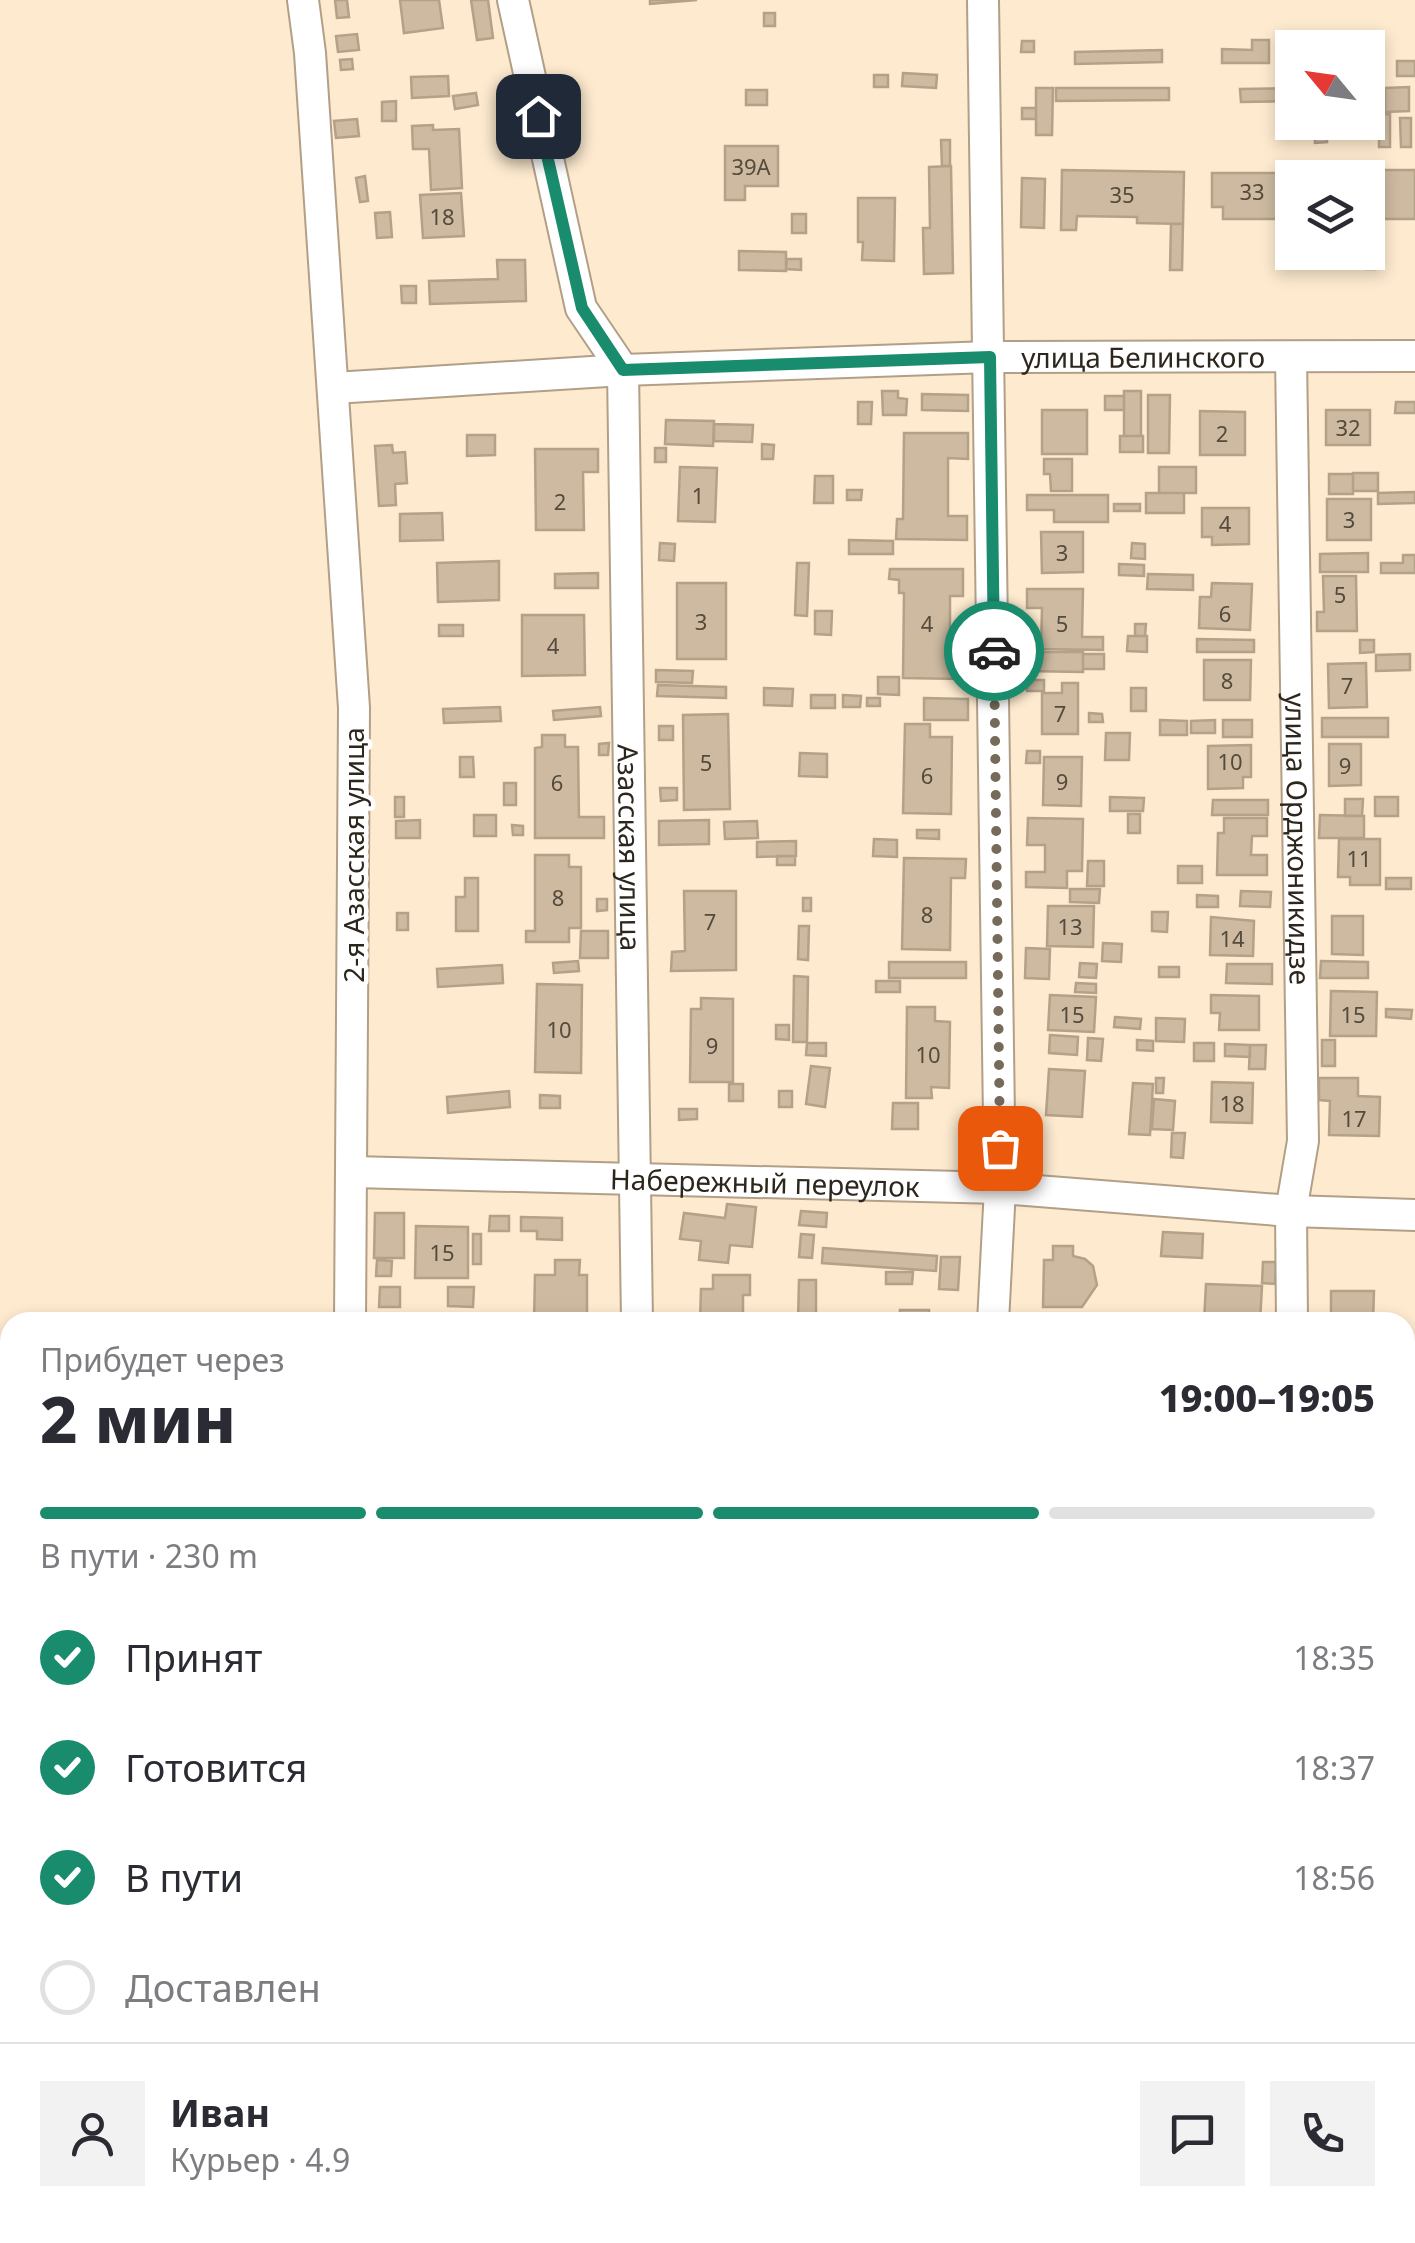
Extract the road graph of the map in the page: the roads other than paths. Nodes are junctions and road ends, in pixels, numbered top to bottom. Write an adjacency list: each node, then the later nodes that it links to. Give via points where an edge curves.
1 (303, 0): 8 (street, 2-я Азасская улица)
2 (513, 0): 7 (street, via 582,308)
3 (983, 0): 5 (street)
4 (1415, 356): 6 (street, улица Белинского)
5 (990, 357): 6 (street, улица Белинского); 7 (street, улица Белинского); 11 (street)
6 (1292, 357): 12 (street, улица Орджоникидзе, via 1303,1141)
7 (623, 370): 8 (street, улица Белинского); 10 (street, Азасская улица)
8 (334, 388): 9 (street, 2-я Азасская улица, via 354,708)
9 (353, 1172): 10 (street, Набережный переулок); 14 (street, 2-я Азасская улица)
10 (638, 1178): 11 (street, Набережный переулок); 15 (street, Азасская улица)
11 (1000, 1188): 12 (street, Набережный переулок); 16 (street)
12 (1290, 1211): 13 (street, Набережный переулок); 17 (street, улица Орджоникидзе)
13 (1415, 1215)
14 (350, 1312)
15 (638, 1312)
16 (994, 1312)
17 (1292, 1312)

